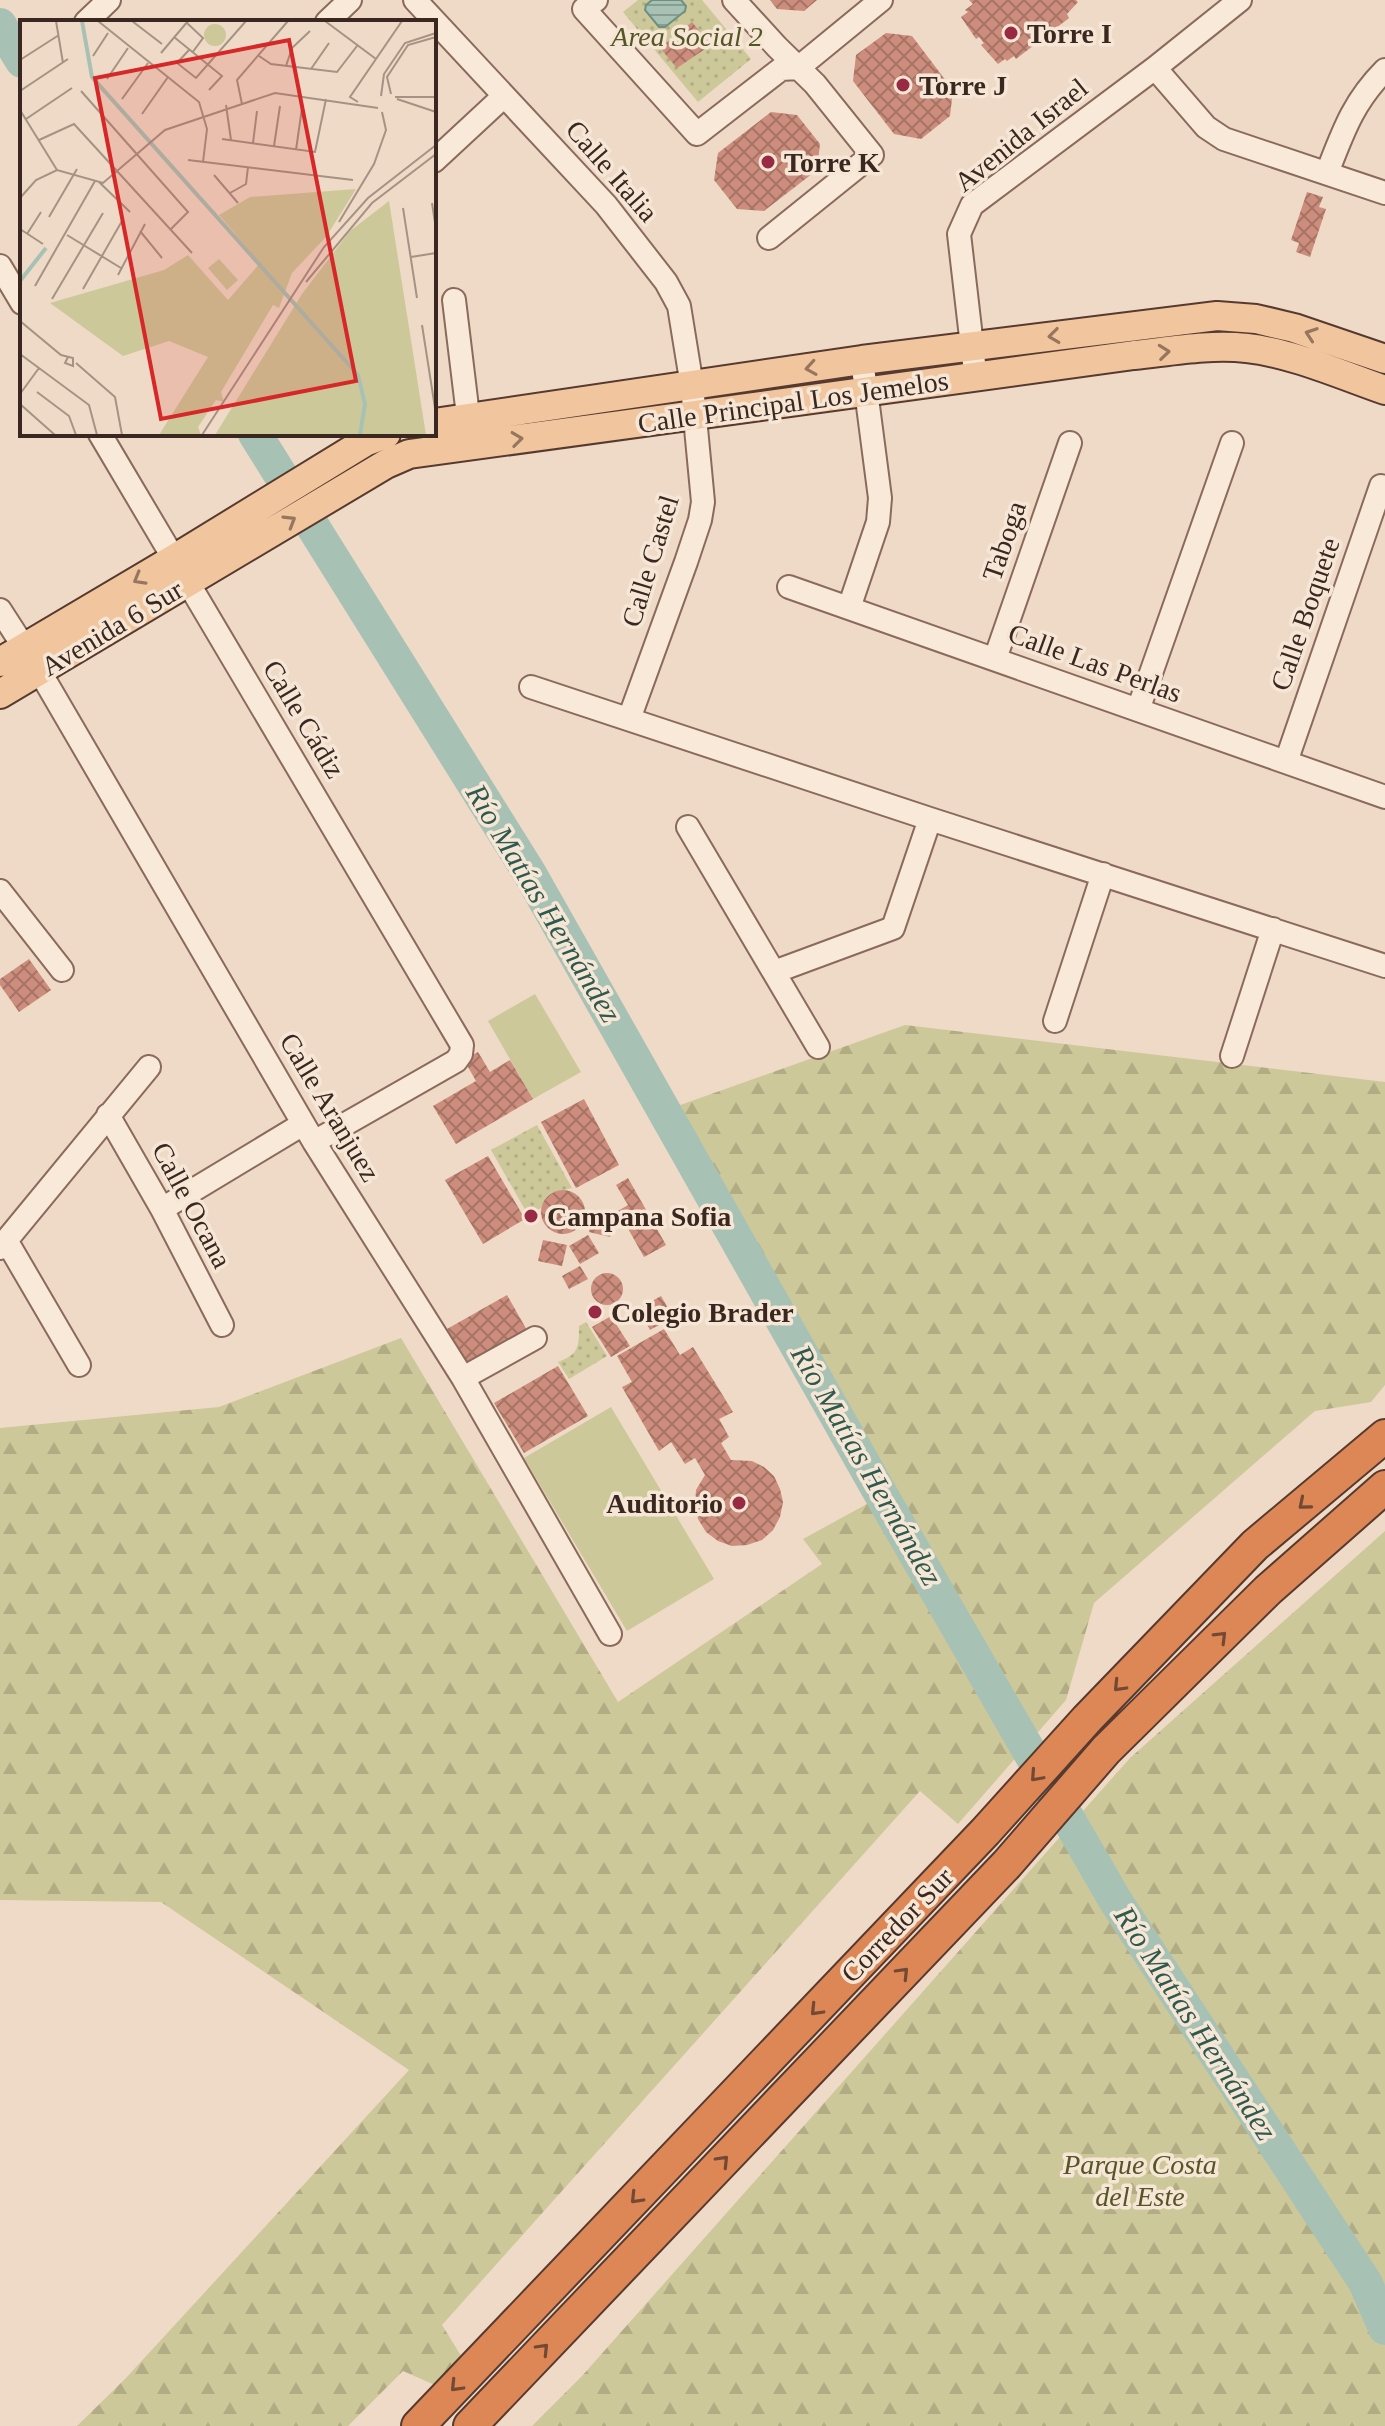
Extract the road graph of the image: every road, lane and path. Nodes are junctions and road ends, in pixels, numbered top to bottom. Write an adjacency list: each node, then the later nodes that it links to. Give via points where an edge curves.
1 (109, 0): 8 (street)
2 (350, 0): 9 (street)
3 (415, 0): 10 (street, Calle Italia)
4 (596, 0): 12 (street, via 584,9 697,134 781,69)
5 (734, 0): 12 (street)
6 (881, 0): 12 (street)
7 (1240, 0): 13 (street, Avenida Israel)
8 (88, 20)
9 (329, 20)
10 (434, 20)
11 (436, 23): 15 (street, Calle Italia)
12 (798, 68): 19 (street, via 872,155)
13 (1155, 68): 17 (street, via 1206,127 1224,139); 23 (street, Avenida Israel, via 972,205 959,234)
14 (1385, 70): 17 (street, via 1347,119)
15 (504, 96): 16 (street); 27 (street, Calle Italia, via 606,205 666,282 679,306)
16 (436, 159)
17 (1327, 173): 18 (street)
18 (1385, 193)
19 (769, 238)
20 (0, 266): 21 (street)
21 (20, 300)
22 (454, 300): 32 (street)
23 (971, 346): 24 (main road, Calle Principal Los Jemelos, one-way to 23, via 1281,325 1217,316); 25 (main road, Calle Principal Los Jemelos); 26 (street, Avenida Israel)
24 (1385, 359)
25 (862, 360): 27 (main road, Calle Principal Los Jemelos, one-way to 27); 29 (street)
26 (976, 376): 28 (main road, Calle Principal Los Jemelos, one-way to 28, via 1217,346 1285,356); 29 (main road, Calle Principal Los Jemelos)
27 (692, 386): 30 (street, Calle Italia); 32 (main road, Calle Principal Los Jemelos)
28 (1385, 390)
29 (867, 392): 30 (main road, Calle Principal Los Jemelos); 41 (street, via 880,498 878,522)
30 (695, 416): 32 (main road, Calle Principal Los Jemelos, one-way to 30); 49 (street, Calle Castel, via 703,483 700,520)
31 (436, 424): 32 (main road, Calle Principal Los Jemelos)
32 (470, 432): 38 (main road, Calle Principal Los Jemelos, one-way to 32, via 386,464)
33 (101, 436): 39 (street, Calle Cádiz)
34 (376, 438): 38 (main road)
35 (1070, 443): 44 (street, Taboga)
36 (1232, 443): 48 (street)
37 (1381, 486): 50 (street, Calle Boquete)
38 (215, 550): 39 (main road, Avenida 6 Sur)
39 (181, 570): 43 (main road, Avenida 6 Sur, one-way to 43); 45 (main road, Avenida 6 Sur); 65 (street, Calle Cádiz, via 462,1045 456,1061)
40 (789, 587): 41 (street, Calle Las Perlas)
41 (849, 608): 44 (street, Calle Las Perlas)
42 (0, 610): 43 (street, Calle Aranjuez)
43 (12, 654): 45 (street, Calle Aranjuez)
44 (995, 659): 48 (street, Calle Las Perlas)
45 (40, 672): 47 (main road, Avenida 6 Sur); 65 (street, Calle Aranjuez)
46 (531, 687): 49 (street)
47 (0, 694)
48 (1138, 710): 50 (street, Calle Las Perlas)
49 (629, 719): 52 (street)
50 (1286, 762): 51 (street, Calle Las Perlas)
51 (1383, 797)
52 (930, 819): 54 (street); 59 (street, via 893,928)
53 (688, 827): 59 (street)
54 (1103, 874): 56 (street); 60 (street)
55 (0, 891): 58 (street)
56 (1273, 929): 57 (street); 62 (street)
57 (1385, 966)
58 (62, 970)
59 (774, 972): 61 (street)
60 (1055, 1021)
61 (818, 1047)
62 (1232, 1056)
63 (149, 1067): 64 (street)
64 (108, 1115): 66 (street, Calle Ocana); 67 (street)
65 (308, 1133): 66 (street); 71 (street, Calle Aranjuez)
66 (162, 1209): 68 (street, Calle Ocana)
67 (3, 1244): 70 (street)
68 (222, 1325)
69 (535, 1338): 71 (street)
70 (79, 1365)
71 (463, 1378): 76 (street, Calle Aranjuez)
72 (1385, 1424): 74 (highway)
73 (1385, 1436): 74 (highway, Corredor Sur)
74 (1348, 1466): 77 (highway, Corredor Sur, one-way to 77, via 1255,1545)
75 (1385, 1487): 78 (highway, Corredor Sur, one-way to 75, via 1007,1864 1106,1750 1268,1590)
76 (610, 1634)
77 (418, 2426)
78 (470, 2426)

